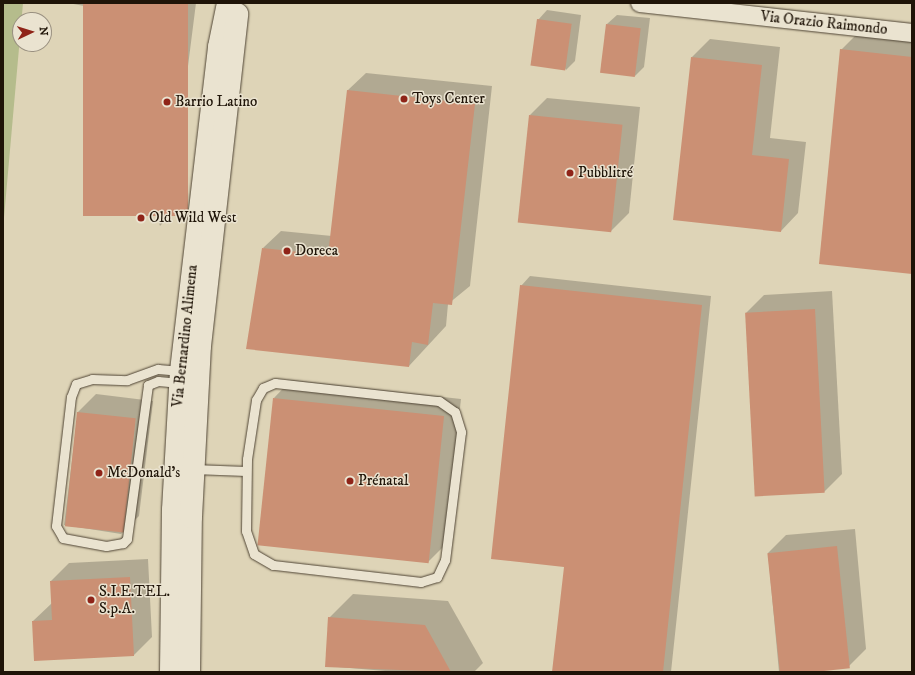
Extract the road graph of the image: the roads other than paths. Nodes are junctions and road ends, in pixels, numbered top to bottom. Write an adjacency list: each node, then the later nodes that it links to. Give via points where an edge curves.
1 (228, 3): 5 (street, Via Bernardino Alimena, via 214,86)
2 (238, 3): 6 (street, Via Bernardino Alimena, via 200,346)
3 (640, 3): 4 (street, Via Orazio Raimondo)
4 (912, 33)
5 (180, 377): 5 (lane, via 158,369 126,380 92,379 76,384 71,396 56,526 63,538 106,546 122,543 127,539 148,385); 8 (street, Via Bernardino Alimena, via 173,510)
6 (193, 469): 7 (lane); 9 (street, Via Bernardino Alimena)
7 (246, 471): 7 (lane, via 247,539 259,560 273,565 421,582 441,573 461,432 458,417 444,403 283,383 268,386 259,394 254,407)
8 (171, 672)
9 (189, 672)

